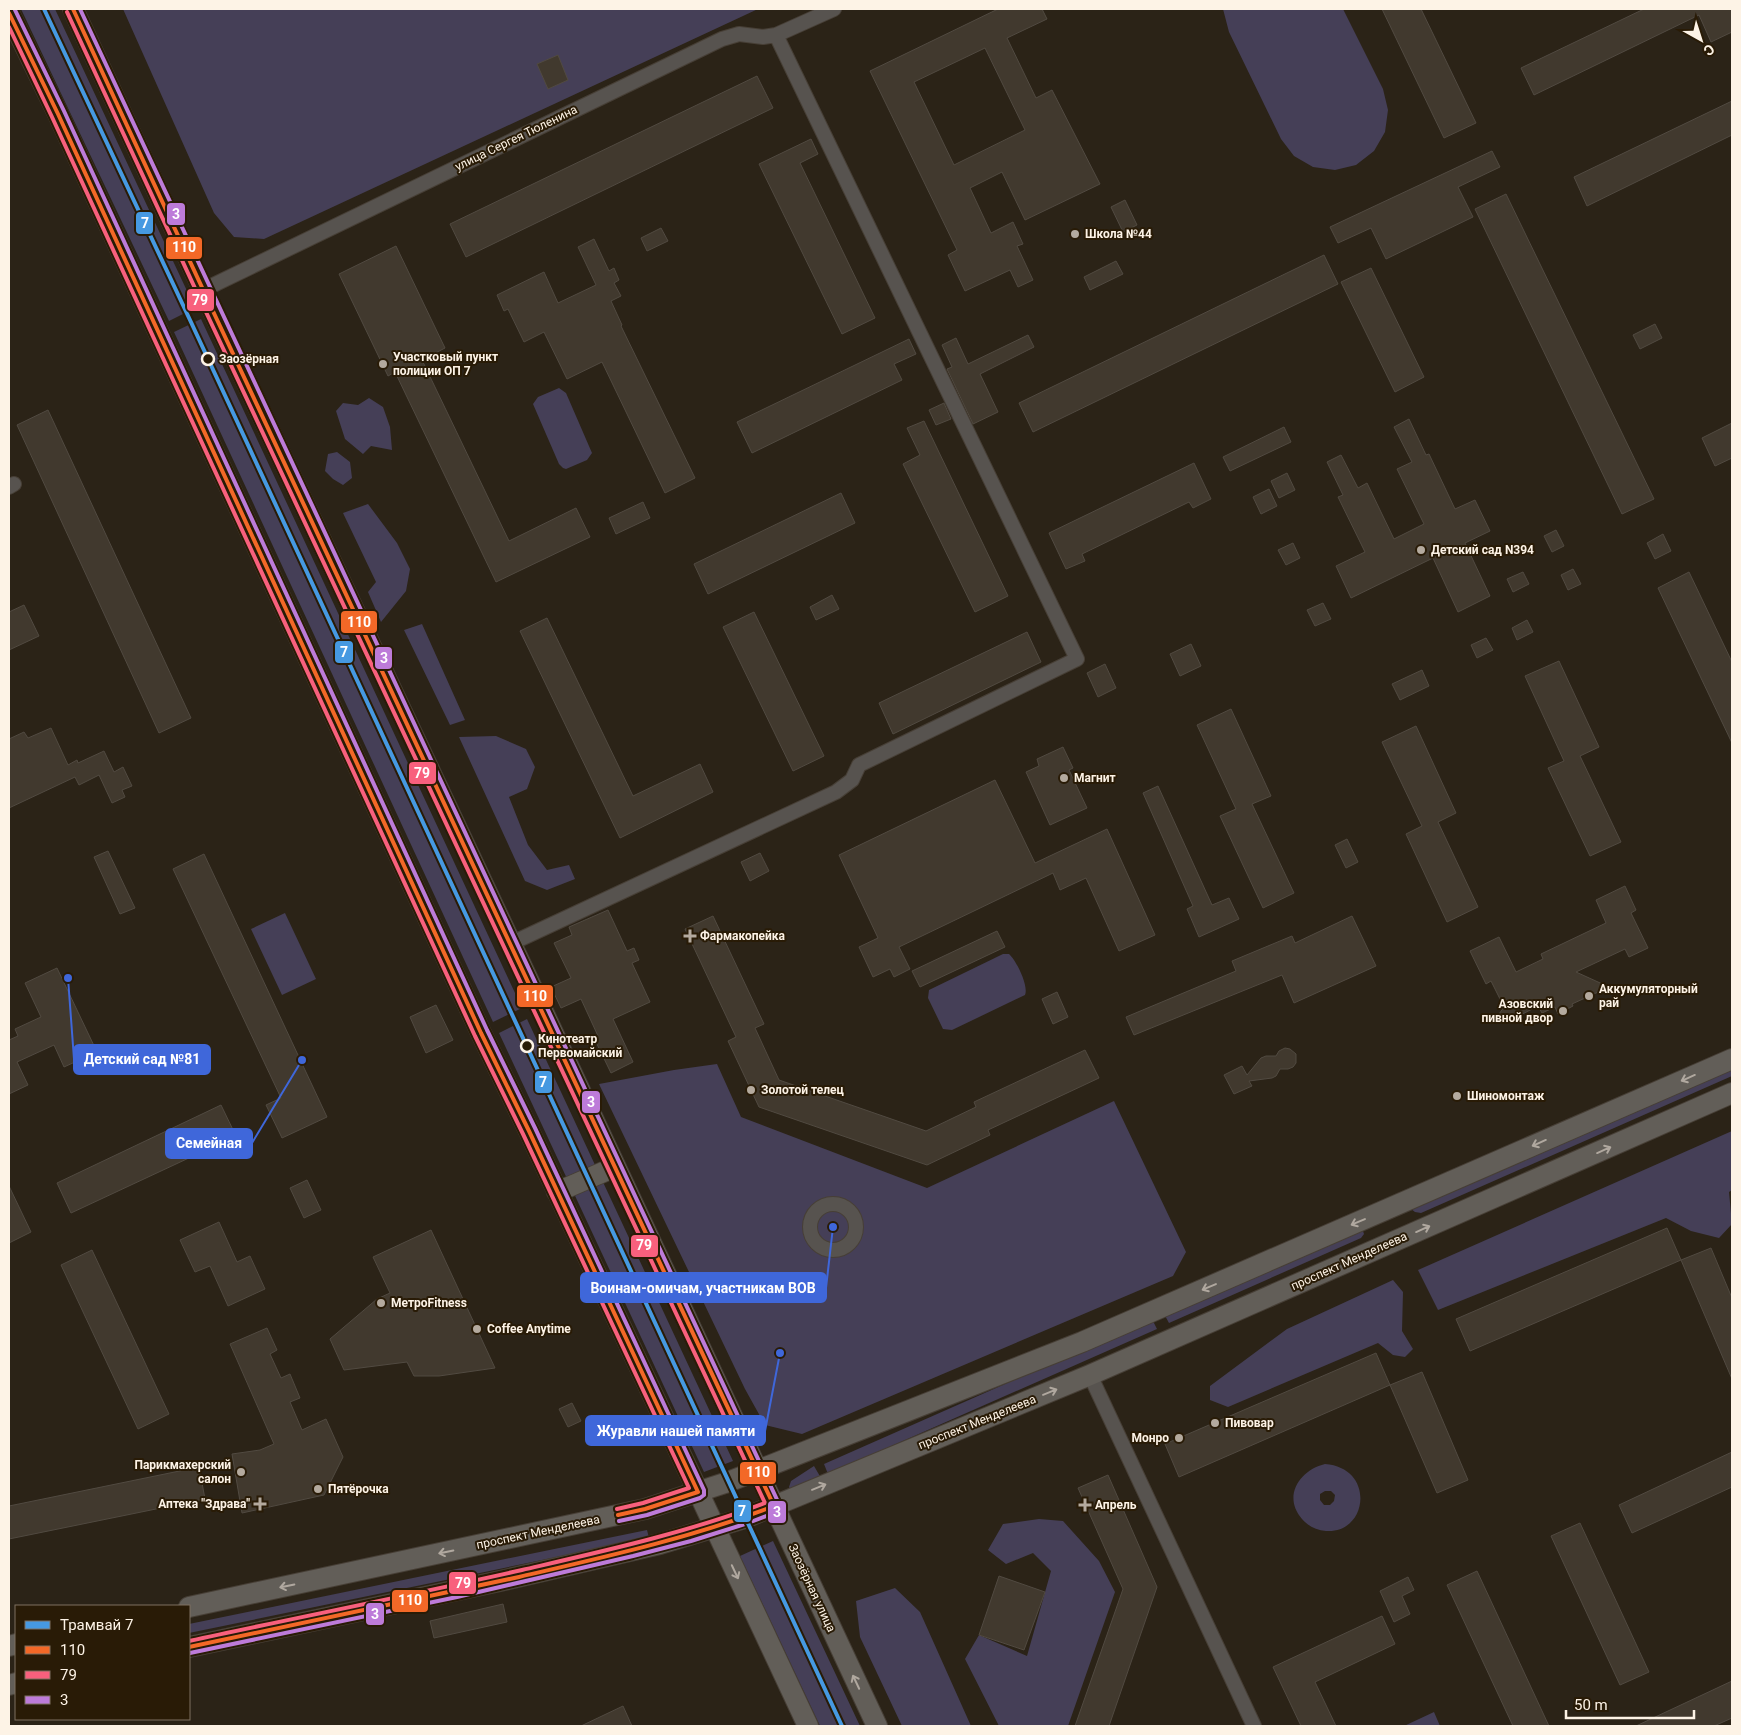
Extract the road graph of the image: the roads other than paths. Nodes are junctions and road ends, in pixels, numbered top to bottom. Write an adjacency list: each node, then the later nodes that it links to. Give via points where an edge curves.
1 (73, 9): 5 (main road, Заозёрная улица)
2 (834, 9): 4 (street, улица Сергея Тюленина)
3 (9, 13): 10 (main road)
4 (776, 35): 5 (street, улица Сергея Тюленина, via 763,38 739,34 722,39); 6 (street, via 1077,659 859,765 852,780 836,792)
5 (203, 290): 6 (main road, Заозёрная улица)
6 (510, 944): 9 (main road, Заозёрная улица)
7 (1732, 1058): 11 (main road, проспект Менделеева, one-way to 11)
8 (1732, 1093): 12 (main road, проспект Менделеева, one-way to 8)
9 (615, 1167): 10 (main road); 14 (main road, Заозёрная улица)
10 (557, 1192): 15 (main road)
11 (1380, 1213): 12 (main road); 14 (main road, проспект Менделеева, one-way to 14, via 1082,1342)
12 (1393, 1242): 13 (main road, проспект Менделеева)
13 (1090, 1375): 16 (main road, проспект Менделеева, one-way to 13); 22 (street)
14 (757, 1470): 15 (main road, проспект Менделеева); 16 (main road, Заозёрная улица)
15 (698, 1492): 17 (main road); 18 (main road, проспект Менделеева, one-way to 18, via 646,1509)
16 (774, 1506): 17 (main road, проспект Менделеева); 21 (main road, Заозёрная улица, one-way to 16)
17 (714, 1528): 19 (main road, проспект Менделеева, via 660,1544 500,1581); 20 (main road, one-way to 20)
18 (190, 1607)
19 (190, 1647)
20 (808, 1726)
21 (877, 1726)
22 (1254, 1726)

